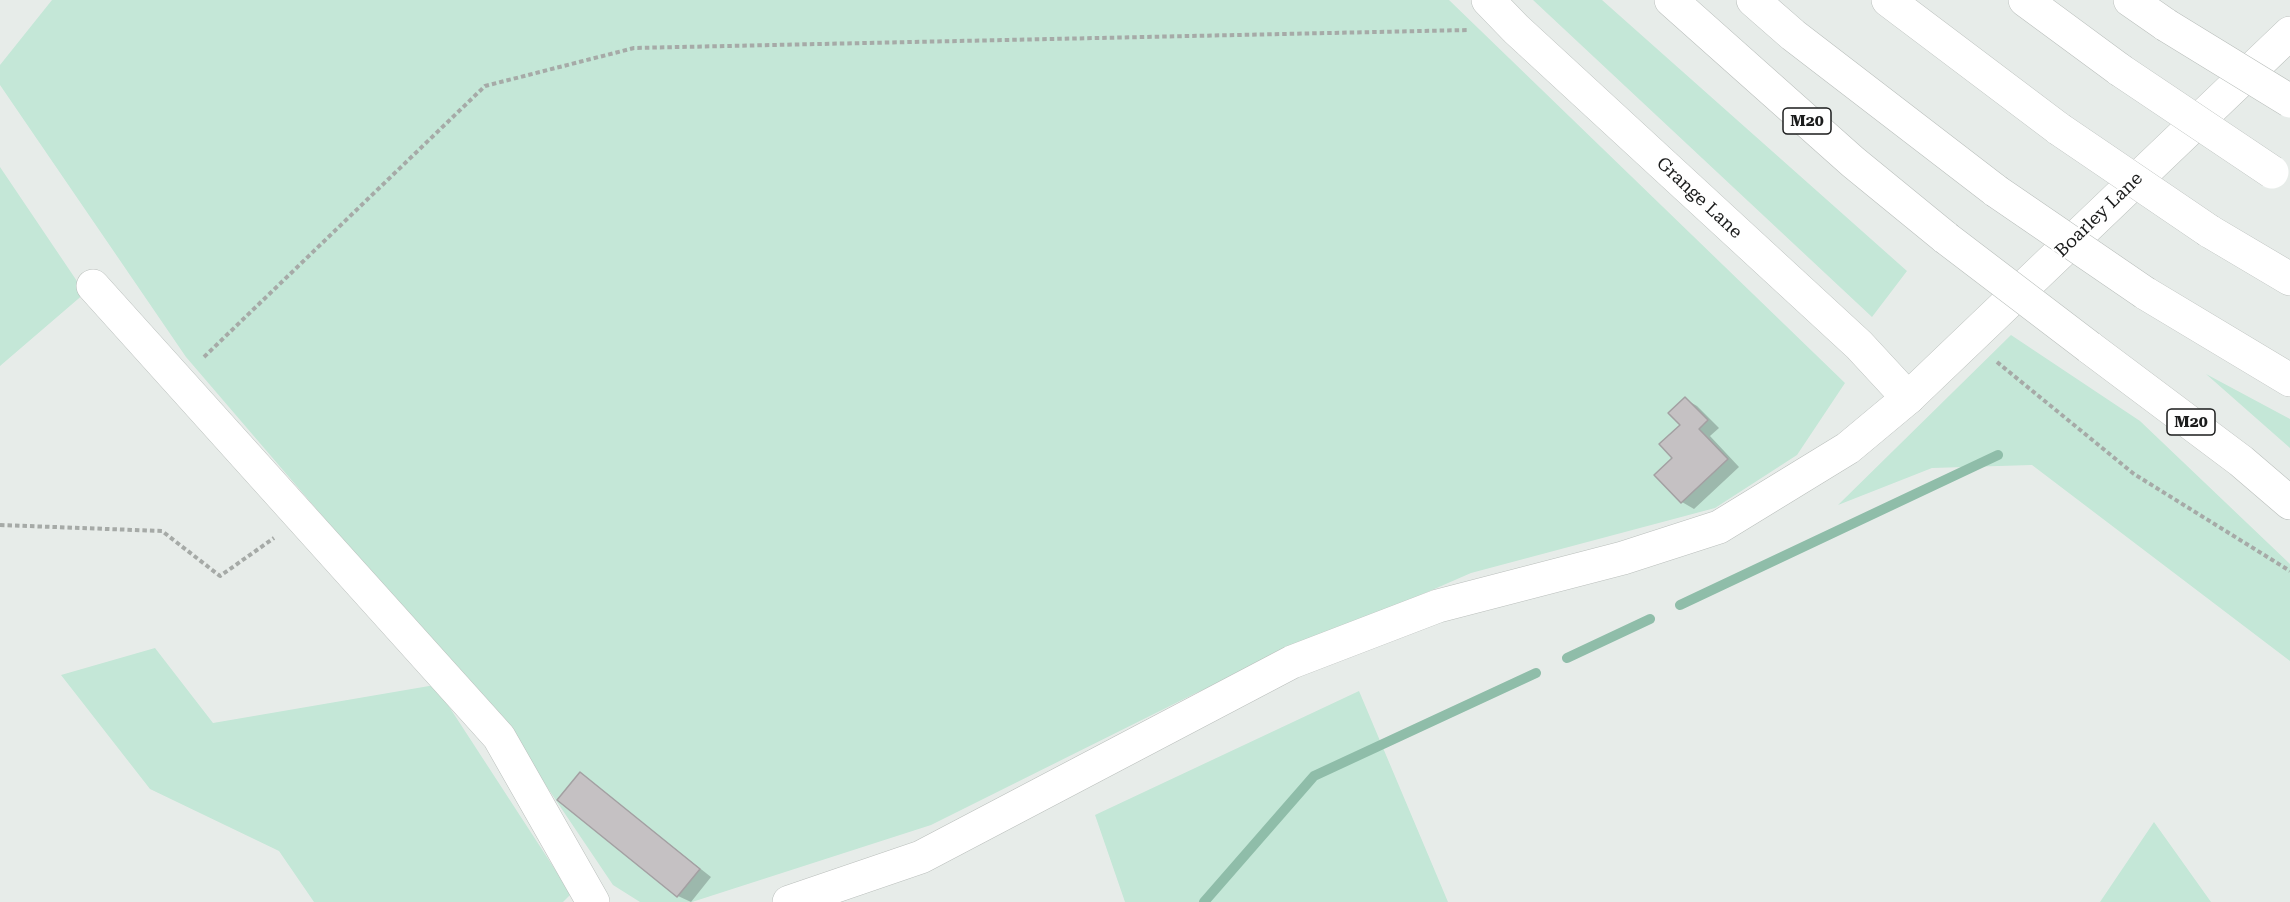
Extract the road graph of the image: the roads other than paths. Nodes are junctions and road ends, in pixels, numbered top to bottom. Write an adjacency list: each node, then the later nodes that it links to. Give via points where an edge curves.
1 (1488, 0): 13 (main road, Grange Lane, via 1859,345)
2 (1671, 0): 14 (main road, M20, bridge, via 1853,162 1946,238)
3 (1753, 0): 12 (main road, bridge, via 1802,43 1996,191 2145,293)
4 (1888, 0): 10 (main road, bridge, via 2060,129 2209,231)
5 (2025, 0): 9 (main road, bridge, via 2120,70)
6 (2130, 0): 8 (main road, bridge)
7 (2290, 33): 13 (main road, Boarley Lane)
8 (2290, 101)
9 (2281, 177)
10 (2290, 279)
11 (93, 286): 15 (main road, via 499,737)
12 (2290, 380)
13 (1908, 398): 16 (main road, Boarley Lane, via 1848,448 1719,527 1623,558 1438,606 1292,662 921,857)
14 (2290, 502)
15 (593, 902)
16 (789, 902)

